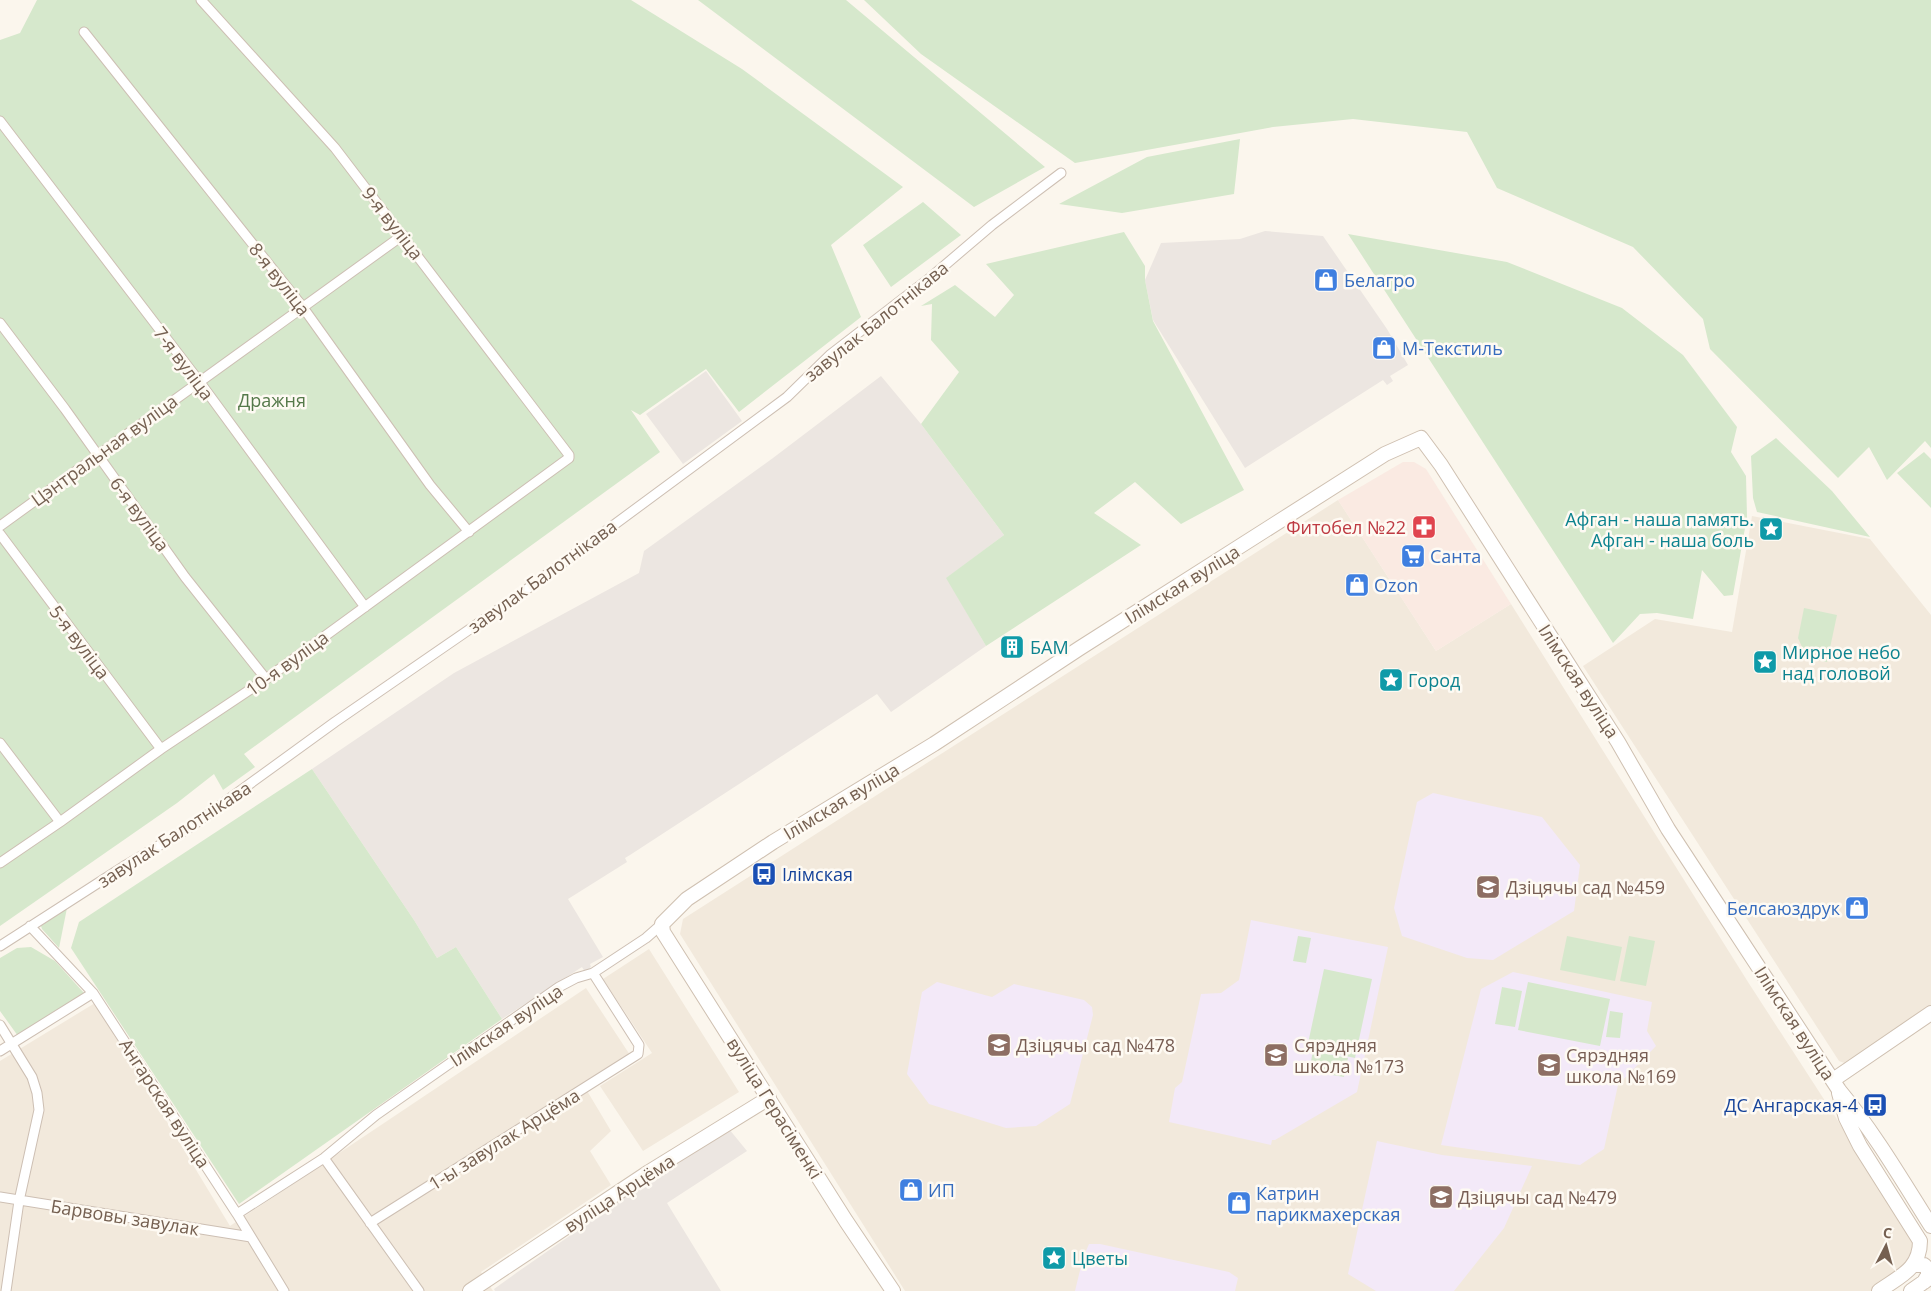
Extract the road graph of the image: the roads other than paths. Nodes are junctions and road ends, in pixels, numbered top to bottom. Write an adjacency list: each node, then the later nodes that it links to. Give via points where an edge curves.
1 (201, 0): 5 (street, 9-я вуліца, via 335,148)
2 (84, 32): 6 (street, 8-я вуліца)
3 (0, 122): 8 (street, 7-я вуліца)
4 (1061, 173): 21 (street, завулак Балотнікава, via 831,354 787,396 515,598 335,722 190,828)
5 (403, 235): 6 (street, Цэнтральная вуліца); 10 (street, 9-я вуліца)
6 (302, 306): 8 (street, Цэнтральная вуліца); 12 (street, 8-я вуліца, via 430,485)
7 (0, 323): 9 (street, 6-я вуліца)
8 (199, 381): 9 (street, Цэнтральная вуліца); 14 (street, 7-я вуліца)
9 (98, 455): 11 (street, Цэнтральная вуліца); 15 (street, 6-я вуліца, via 186,577)
10 (569, 458): 12 (street, 10-я вуліца)
11 (0, 526)
12 (469, 532): 14 (street, 10-я вуліца)
13 (0, 534): 17 (street, 5-я вуліца)
14 (365, 607): 15 (street, 10-я вуліца)
15 (266, 678): 17 (street, 10-я вуліца)
16 (0, 743): 18 (street)
17 (161, 749): 18 (street, 10-я вуліца)
18 (60, 822): 19 (street, 10-я вуліца)
19 (0, 863)
20 (662, 924): 23 (street, Ілімская вуліца); 29 (street, Ілімская вуліца, via 686,899 773,842 934,744 1385,454 1421,438 1441,464 1576,675 1668,829); 30 (street, вуліца Герасіменкі, via 663,932)
21 (30, 926): 22 (street, завулак Балотнікава); 24 (street, Ангарская вуліца)
22 (0, 946)
23 (594, 973): 31 (street, Ілімская вуліца, via 559,987 376,1115); 37 (street, 1-ы завулак Арцёма, via 638,1045 638,1054)
24 (93, 993): 27 (street); 36 (street, Ангарская вуліца)
25 (1931, 1012): 29 (street)
26 (0, 1026): 27 (street)
27 (13, 1043): 28 (street); 35 (street, via 32,1077 39,1110)
28 (0, 1051)
29 (1836, 1085): 32 (street, Ілімская вуліца); 33 (street, via 1846,1118)
30 (769, 1098): 45 (street, вуліца Арцёма, via 648,1172); 46 (street, вуліца Герасіменкі)
31 (324, 1158): 36 (street, Ілімская вуліца); 37 (street)
32 (1888, 1158): 33 (street); 38 (street, Ілімская вуліца)
33 (1874, 1168): 40 (street, via 1920,1241)
34 (0, 1197): 35 (street, Барвовы завулак)
35 (19, 1201): 39 (street, Барвовы завулак); 42 (street)
36 (237, 1214): 39 (street, Ангарская вуліца)
37 (370, 1223): 44 (street)
38 (1931, 1226)
39 (251, 1237): 43 (street, Ангарская вуліца)
40 (1914, 1265): 41 (street, via 1924,1265 1928,1269); 47 (street)
41 (1927, 1280): 48 (street)
42 (6, 1290)
43 (284, 1291)
44 (420, 1291)
45 (470, 1291)
46 (893, 1291)
47 (1880, 1291)
48 (1911, 1291)

